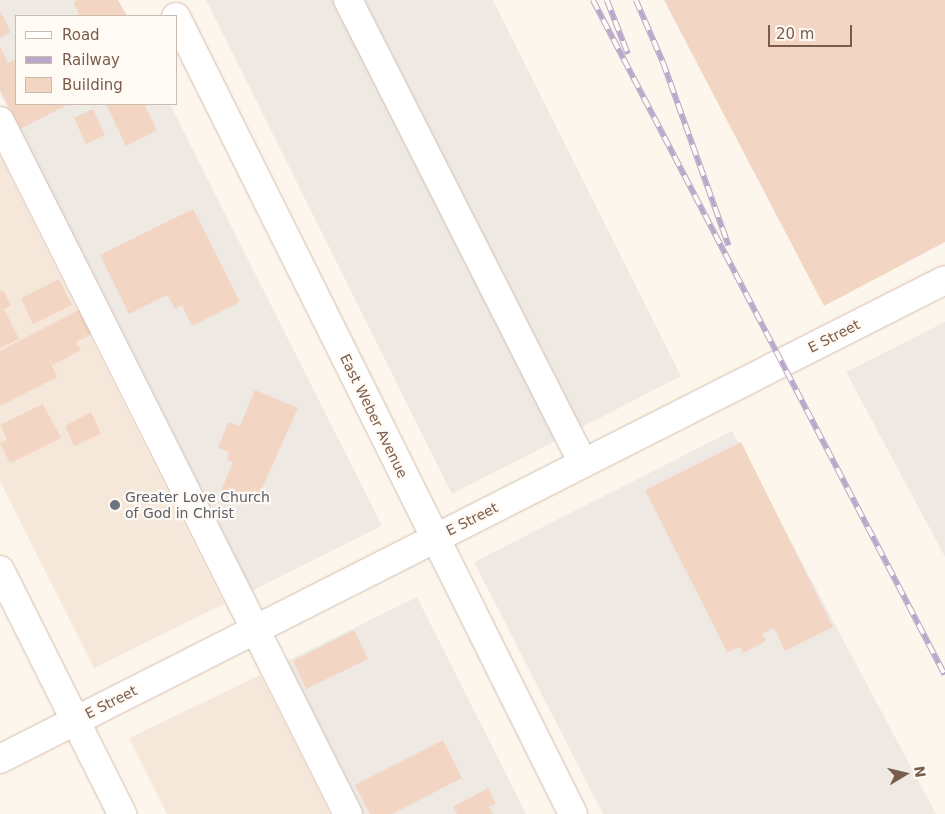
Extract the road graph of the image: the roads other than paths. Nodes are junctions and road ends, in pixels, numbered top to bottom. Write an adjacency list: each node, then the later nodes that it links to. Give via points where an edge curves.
1 (168, 0): 3 (street, East Weber Avenue)
2 (348, 0): 7 (street)
3 (175, 15)
4 (178, 21): 8 (street, East Weber Avenue)
5 (0, 121): 10 (street)
6 (945, 280): 7 (street, E Street)
7 (584, 463): 8 (street, E Street)
8 (435, 538): 10 (street, E Street); 15 (street, East Weber Avenue)
9 (0, 570): 11 (street)
10 (255, 630): 11 (street, E Street); 14 (street)
11 (75, 720): 12 (street, E Street); 13 (street)
12 (0, 758)
13 (122, 814)
14 (348, 814)
15 (573, 814)

